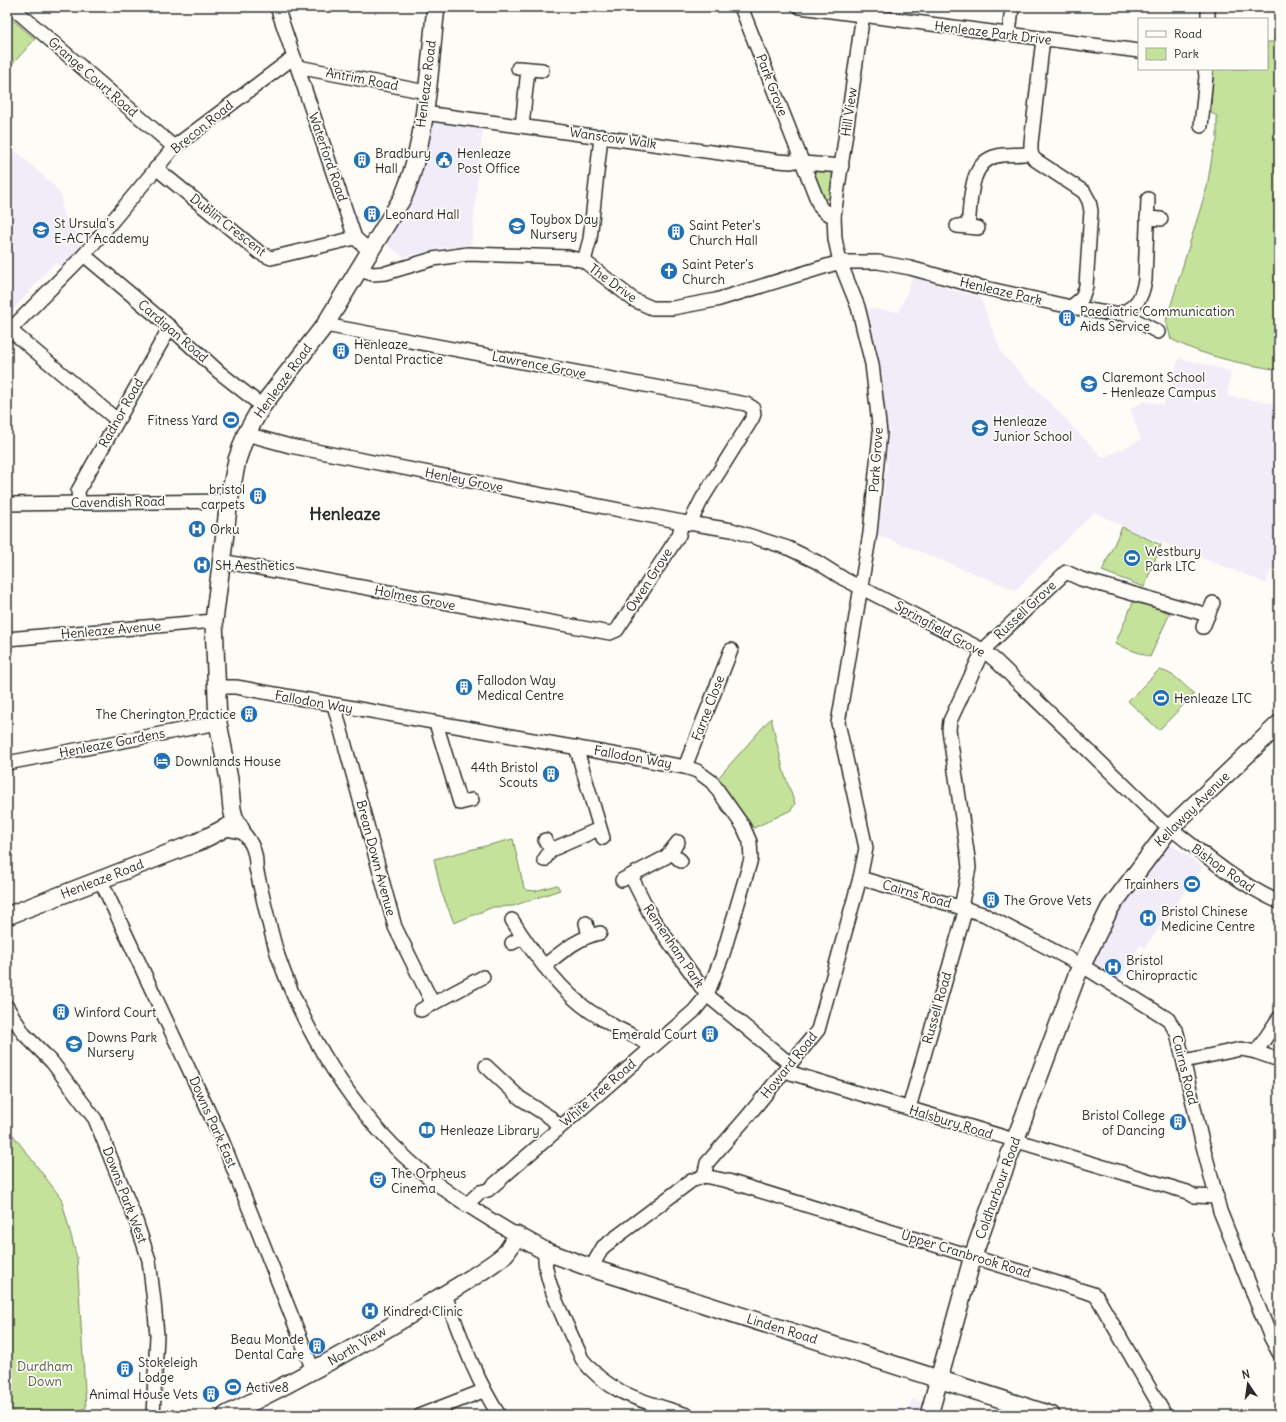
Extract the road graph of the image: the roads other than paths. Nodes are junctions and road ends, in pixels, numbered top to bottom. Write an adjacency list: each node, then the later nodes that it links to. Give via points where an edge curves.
1 (12, 7): 21 (street, Grange Court Road)
2 (277, 7): 13 (street, Waterford Road)
3 (436, 7): 16 (main road, Henleaze Road)
4 (741, 7): 23 (street, Park Grove)
5 (800, 7): 8 (street, Henleaze Park Drive)
6 (1012, 7): 10 (street)
7 (1208, 7): 9 (street)
8 (863, 12): 10 (street, Henleaze Park Drive); 24 (street, Hill View)
9 (1208, 18)
10 (1008, 34): 11 (street, Henleaze Park Drive)
11 (1043, 39): 12 (street, Henleaze Park Drive); 22 (street)
12 (1138, 51)
13 (296, 62): 16 (street, Antrim Road); 21 (street, Brecon Road); 31 (street, Waterford Road)
14 (542, 70): 18 (street, via 523,69)
15 (1205, 70): 19 (street)
16 (426, 92): 17 (main road, Henleaze Road)
17 (424, 113): 18 (street, Wanscow Walk); 32 (main road, Henleaze Road, via 410,181)
18 (522, 126): 20 (street, Wanscow Walk)
19 (1201, 126)
20 (601, 136): 23 (street, Wanscow Walk, via 778,161); 34 (street, via 590,240)
21 (174, 147): 25 (street, Brecon Road)
22 (1031, 153): 30 (street, via 995,156 980,166 973,182); 37 (street, via 1034,159 1084,192 1089,201 1091,223 1086,286 1082,298)
23 (802, 162): 24 (street); 27 (street, Park Grove, via 820,207)
24 (842, 166): 27 (street, Hill View)
25 (156, 168): 31 (street, Dublin Crescent, via 260,253 271,258); 33 (street, Brecon Road)
26 (1148, 199): 28 (street)
27 (834, 216): 35 (street, Park Grove, via 835,240)
28 (1147, 218): 29 (street); 38 (street, via 1143,292 1138,303)
29 (1161, 219)
30 (968, 227)
31 (355, 238): 32 (street, Waterford Road)
32 (370, 252): 36 (main road, Henleaze Road)
33 (84, 255): 40 (street, Cardigan Road); 41 (street, Brecon Road)
34 (584, 261): 35 (street, The Drive, via 634,300 652,308 673,308 716,300); 36 (street, The Drive, via 568,257 468,254 433,259 386,273 373,274)
35 (840, 262): 37 (street, Henleaze Park, via 878,262 910,268); 52 (street, Park Grove, via 858,307 872,364 880,433 870,532)
36 (360, 270): 39 (main road, Henleaze Road)
37 (1071, 307): 38 (street, Henleaze Park, via 1112,314)
38 (1122, 313): 42 (street, Henleaze Park)
39 (325, 325): 43 (main road, Henleaze Road); 44 (street, Lawrence Grove, via 746,404)
40 (170, 327): 43 (street, Cardigan Road, via 219,372); 45 (street, Radnor Road)
41 (9, 332): 45 (street)
42 (1158, 332)
43 (262, 406): 46 (main road, Henleaze Road)
44 (753, 408): 50 (street, Owen Grove, via 752,419)
45 (117, 420): 48 (street, Radnor Road, via 78,491)
46 (246, 434): 47 (main road, Henleaze Road, via 237,460); 50 (street, Henley Grove, via 298,447)
47 (229, 501): 48 (street, Cavendish Road); 51 (main road, Henleaze Road)
48 (78, 502): 49 (street, Cavendish Road)
49 (7, 504)
50 (686, 522): 52 (street, Springfield Grove, via 761,538 816,562); 55 (street, Owen Grove, via 617,630)
51 (221, 561): 54 (main road, Henleaze Road); 55 (street, Holmes Grove)
52 (861, 587): 58 (street, Springfield Grove); 63 (street, Park Grove)
53 (1213, 603): 58 (street, Russell Grove, via 1206,621 1066,572)
54 (214, 621): 56 (street, Henleaze Avenue); 59 (main road, Henleaze Road)
55 (610, 633)
56 (7, 639)
57 (731, 650): 67 (street, Farne Close)
58 (983, 650): 69 (street, Springfield Grove); 76 (street, Russell Grove, via 950,721 949,730 969,868)
59 (216, 687): 60 (street, Fallodon Way, via 236,688); 61 (main road, Henleaze Road)
60 (334, 705): 62 (street, Fallodon Way); 82 (street, Brean Down Avenue, via 395,927 427,1007)
61 (218, 723): 66 (street, Henleaze Gardens); 70 (main road, Henleaze Road, via 229,779 242,806 244,816)
62 (436, 723): 65 (street, Fallodon Way); 68 (street, via 460,803)
63 (838, 723): 73 (street, Howard Road, via 866,848)
64 (1279, 724): 69 (main road, Kellaway Avenue)
65 (576, 746): 67 (street, Fallodon Way); 71 (street, via 601,834)
66 (7, 763)
67 (685, 767): 83 (street, Fallodon Way, via 697,770 712,782 743,826 750,842 751,859 723,954)
68 (472, 800)
69 (1170, 828): 75 (street, Bishop Road, via 1254,891); 80 (main road, Kellaway Avenue, via 1113,901)
70 (240, 830): 74 (main road, Henleaze Road, via 230,837 198,842); 100 (street, via 251,841 283,967 308,1027 349,1092 377,1127 406,1158)
71 (547, 850)
72 (681, 861): 83 (street, Remenham Park, via 675,847 666,857 626,878)
73 (860, 878): 76 (street, Cairns Road); 91 (street, Howard Road, via 818,1030)
74 (100, 879): 77 (main road, Henleaze Road); 108 (street, Downs Park East, via 222,1140)
75 (1279, 902)
76 (963, 907): 80 (street, Cairns Road, via 983,914); 92 (street, Russell Road)
77 (7, 916)
78 (512, 920): 81 (street, via 517,940)
79 (592, 931): 81 (street)
80 (1081, 965): 89 (street, Cairns Road, via 1168,1019 1177,1033); 94 (main road, Coldharbour Road)
81 (544, 966): 86 (street, via 589,1010 615,1027 644,1041)
82 (483, 978)
83 (707, 995): 86 (street, White Tree Road, via 694,1011); 91 (street)
84 (7, 1007): 111 (street, Downs Park West, via 24,1034 52,1062 95,1119 135,1218 149,1260 154,1302 157,1335)
85 (1279, 1018): 87 (street)
86 (651, 1048): 93 (street, White Tree Road)
87 (1256, 1052): 88 (street); 89 (street, via 1242,1049)
88 (1279, 1060)
89 (1184, 1061): 96 (street, Cairns Road)
90 (486, 1066): 93 (street, via 520,1098 551,1118)
91 (788, 1066): 92 (street, Halsbury Road, via 791,1072); 95 (street, Howard Road, via 707,1163)
92 (909, 1108): 94 (street, Halsbury Road)
93 (559, 1127): 97 (street, White Tree Road)
94 (1015, 1141): 98 (street, Halsbury Road); 104 (main road, Coldharbour Road)
95 (704, 1176): 104 (street, Upper Cranbrook Road, via 728,1180); 105 (street, via 691,1181 607,1244)
96 (1212, 1181): 98 (street, via 1202,1188); 99 (street, Cairns Road)
97 (488, 1190): 100 (street, White Tree Road, via 480,1192); 101 (street, White Tree Road)
98 (1187, 1192): 99 (street, Halsbury Road, via 1194,1196)
99 (1217, 1197): 107 (street, Cairns Road, via 1265,1324)
100 (466, 1205): 101 (street)
101 (480, 1213): 102 (street)
102 (516, 1236): 103 (main road, Linden Road); 106 (main road, North View, via 503,1255)
103 (545, 1251): 105 (main road, Linden Road); 115 (street, via 548,1279 582,1359 588,1367 621,1393)
104 (973, 1256): 109 (main road, Coldharbour Road); 118 (street, Upper Cranbrook Road, via 1097,1297)
105 (590, 1268): 109 (main road, Linden Road)
106 (445, 1295): 108 (main road, North View); 110 (street)
107 (1279, 1353)
108 (313, 1370): 112 (main road, North View)
109 (939, 1378): 116 (main road, Coldharbour Road); 117 (main road, Linden Road)
110 (483, 1391): 113 (street); 114 (street)
111 (153, 1415)
112 (226, 1415)
113 (421, 1415)
114 (499, 1415)
115 (687, 1415)
116 (929, 1415)
117 (1051, 1415)
118 (1165, 1415)

